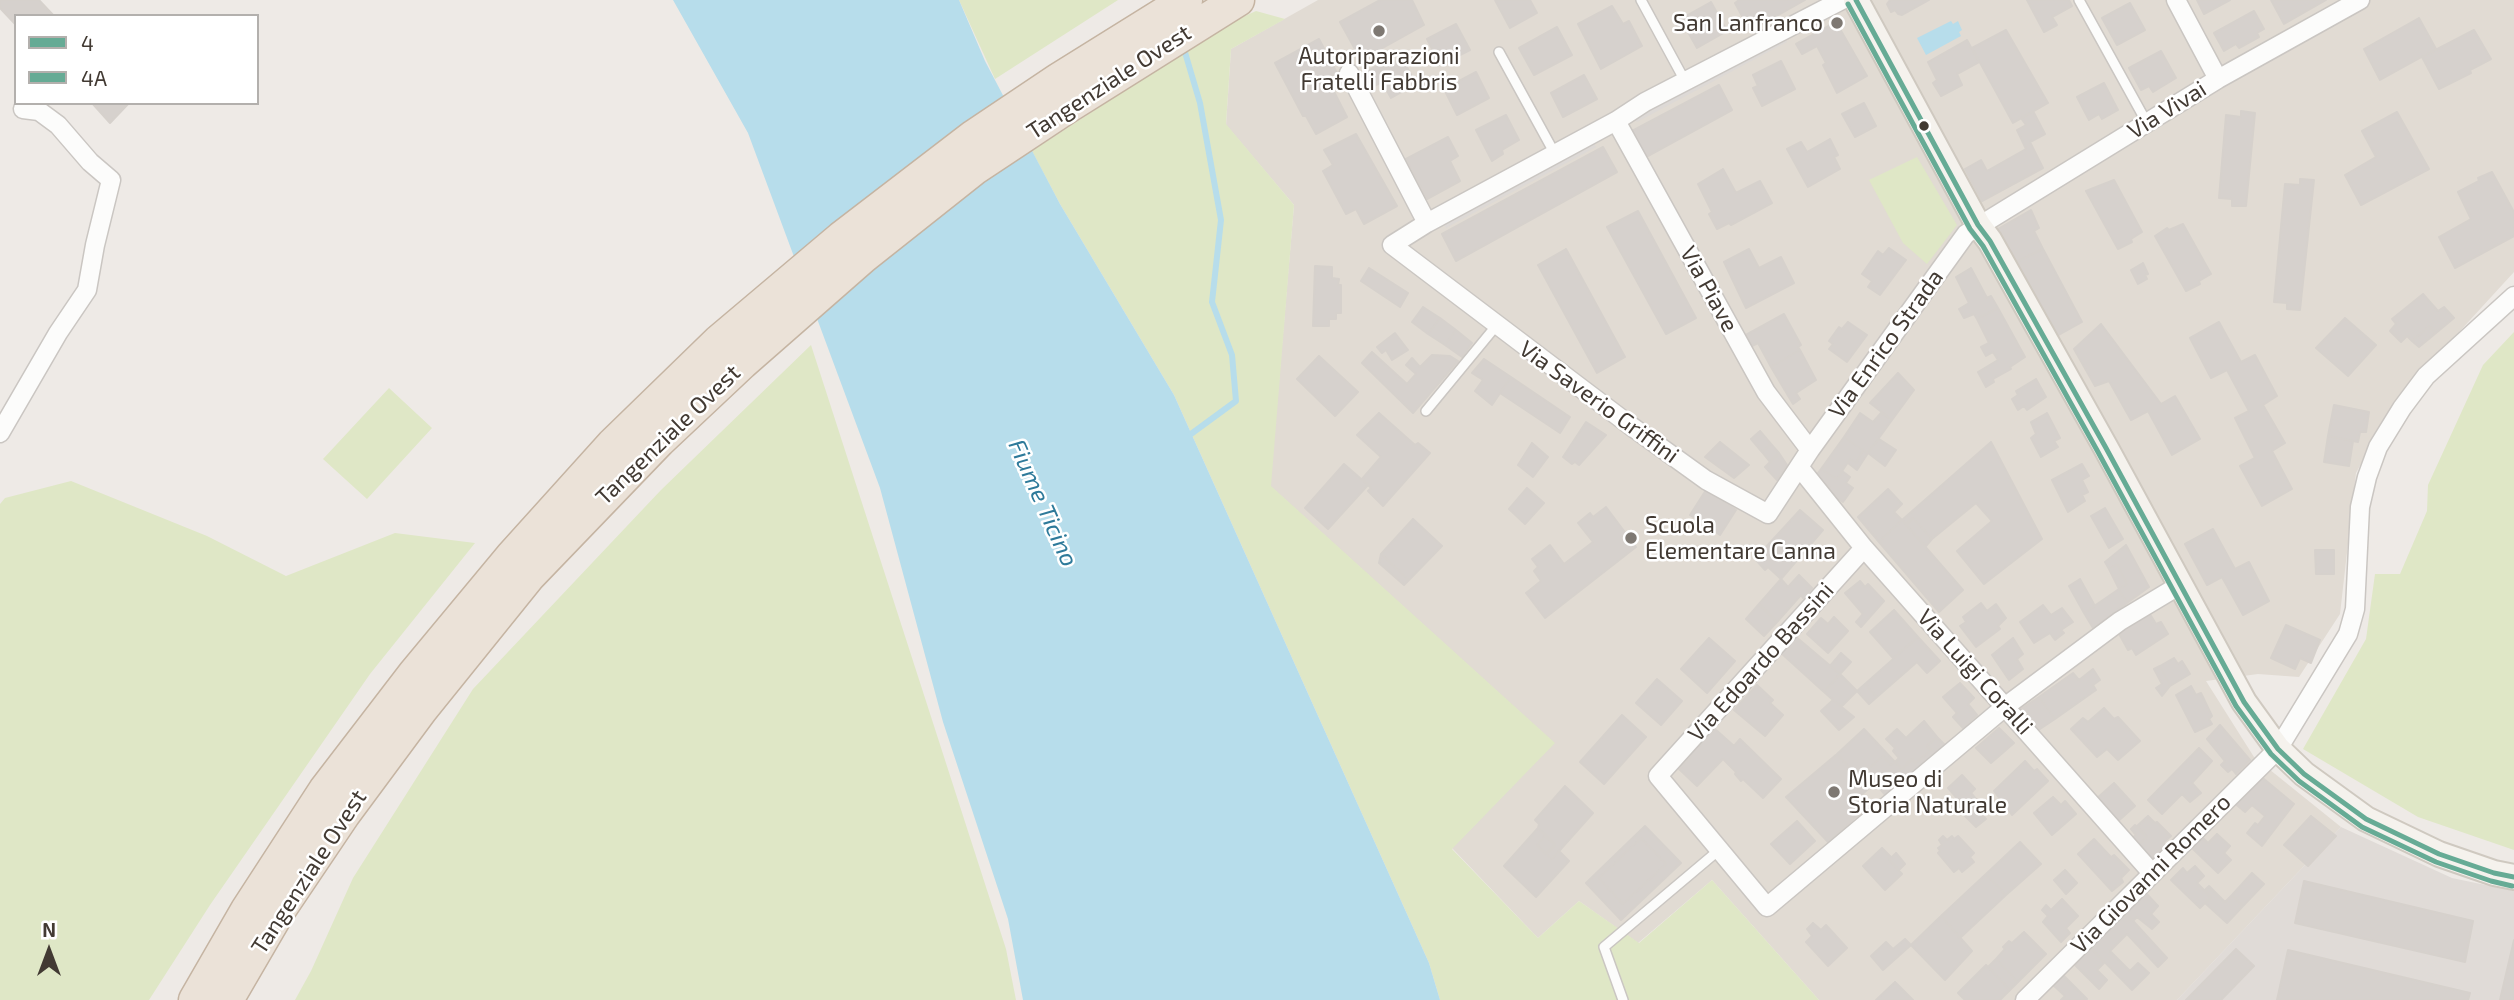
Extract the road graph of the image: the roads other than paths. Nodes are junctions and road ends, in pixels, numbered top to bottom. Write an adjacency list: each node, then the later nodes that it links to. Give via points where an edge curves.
1 (1186, 0): 9 (highway, Tangenziale Ovest)
2 (1238, 0): 9 (highway, Tangenziale Ovest)
3 (1641, 0): 13 (lane)
4 (1842, 0): 13 (street)
5 (1856, 0): 19 (street)
6 (2079, 0): 16 (lane)
7 (2176, 0): 12 (street)
8 (2360, 0): 12 (street, Via Vivai)
9 (1159, 34): 33 (highway, Tangenziale Ovest, via 1059,79 974,136 841,238 719,341 613,444 512,556 325,790); 34 (highway, Tangenziale Ovest, via 863,257 659,441 529,576 413,720 280,909)
10 (1499, 52): 17 (lane)
11 (1349, 73): 18 (street)
12 (2218, 79): 16 (street, Via Vivai)
13 (1685, 81): 15 (street)
14 (23, 109): 23 (street, via 39,111 58,125 111,180 87,290)
15 (1616, 121): 17 (street); 24 (street, Via Piave, via 1766,392)
16 (2147, 123): 19 (street, Via Vivai)
17 (1555, 154): 18 (street)
18 (1427, 223): 21 (street, Via Saverio Griffini, via 1392,246)
19 (1978, 225): 24 (street, Via Enrico Strada, via 1966,234); 27 (street)
20 (2514, 296): 29 (street, Via Giovanni Romero, via 2426,376 2378,447 2360,507 2355,609 2348,635)
21 (1496, 326): 22 (lane); 25 (street, Via Saverio Griffini, via 1706,480 1768,514)
22 (1426, 411)
23 (0, 433)
24 (1810, 450): 25 (street, Via Enrico Strada)
25 (1800, 468): 26 (street, Via Luigi Coralli)
26 (1864, 548): 28 (street, Via Luigi Coralli); 30 (street, Via Edoardo Bassini, via 1658,776)
27 (2180, 585): 28 (street, via 2120,621); 29 (street, via 2244,702)
28 (2006, 706): 30 (street, via 1768,907); 31 (street, Via Luigi Coralli)
29 (2278, 749): 31 (street, Via Giovanni Romero); 32 (street, via 2366,819 2439,854)
30 (1719, 850): 35 (lane, via 1604,947)
31 (2152, 873): 36 (street, Via Giovanni Romero)
32 (2514, 877)
33 (195, 1000)
34 (227, 1000)
35 (1623, 1000)
36 (2025, 1000)

